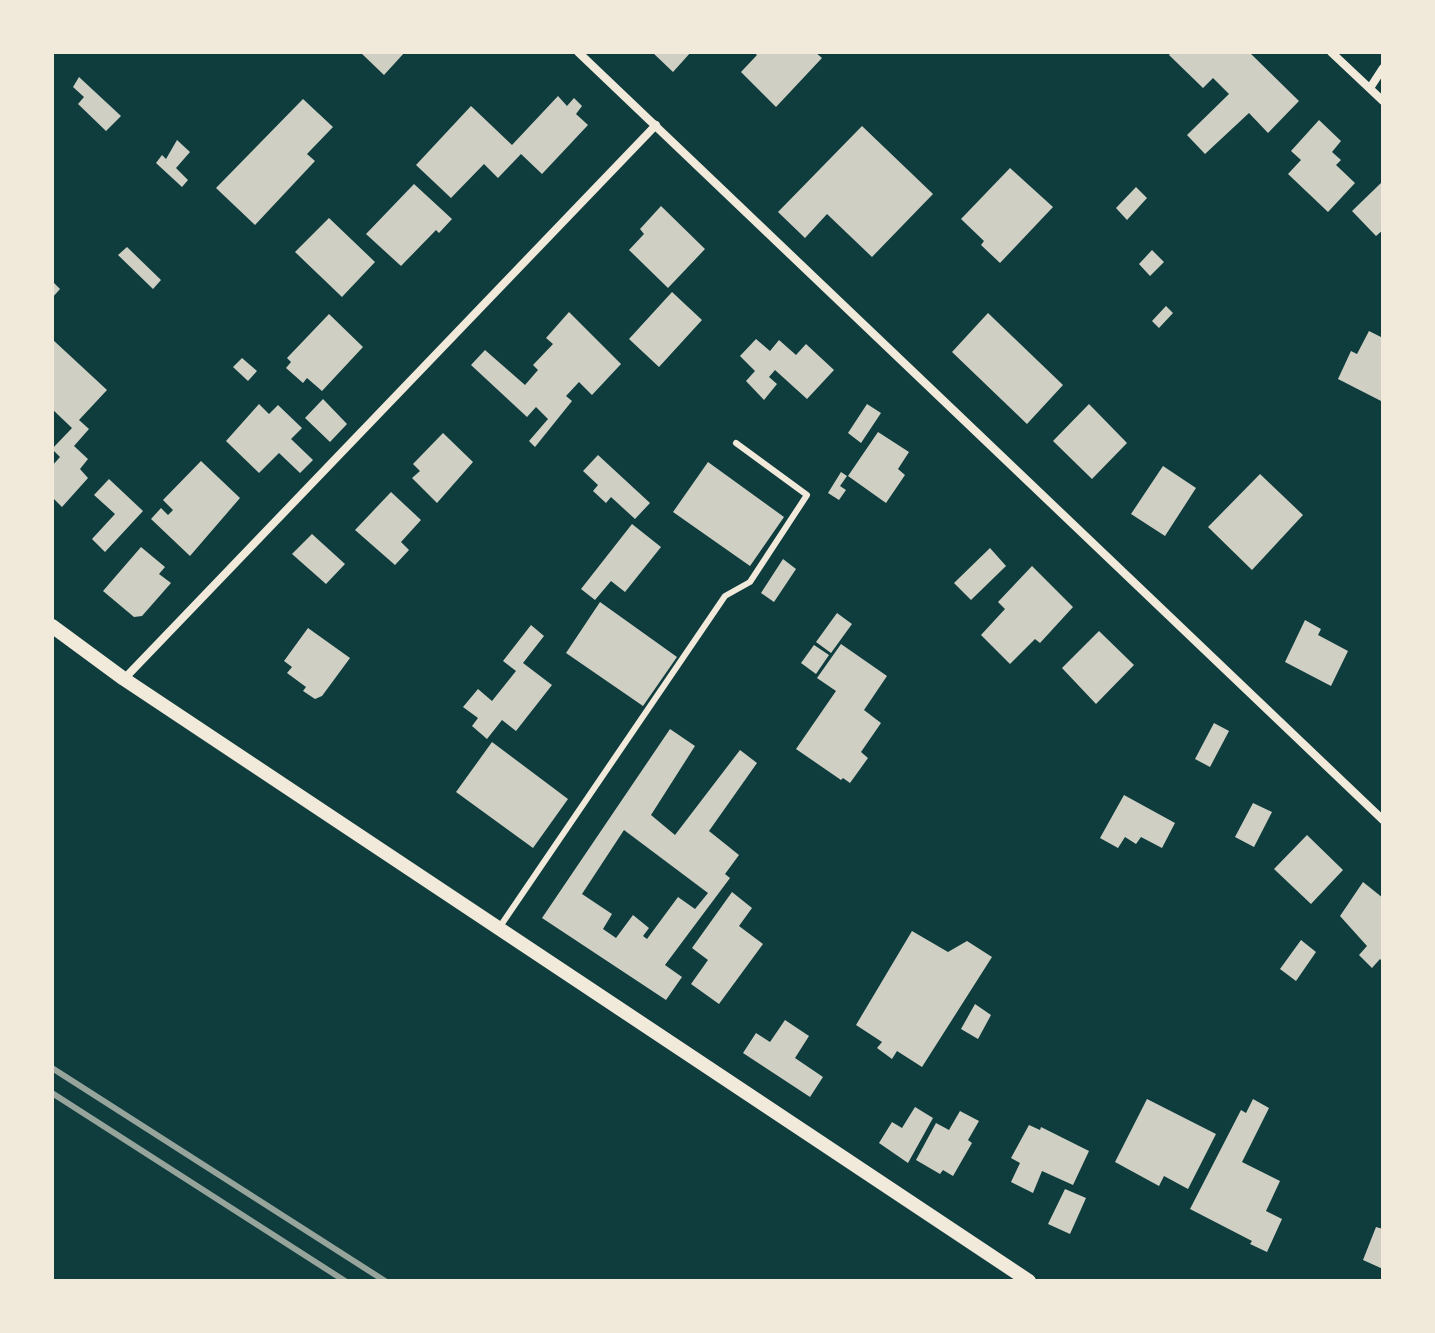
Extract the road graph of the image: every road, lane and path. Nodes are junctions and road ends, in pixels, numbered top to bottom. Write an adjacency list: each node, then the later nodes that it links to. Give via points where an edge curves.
1 (578, 52): 6 (street)
2 (1331, 52): 4 (street)
3 (1383, 68): 4 (street)
4 (1370, 88): 5 (street)
5 (1383, 101)
6 (656, 125): 9 (street); 10 (street)
7 (736, 443): 11 (lane, via 807,495 750,582 725,596)
8 (52, 626): 9 (street)
9 (124, 679): 11 (street)
10 (1383, 820)
11 (499, 928): 12 (street)
12 (1029, 1281)

